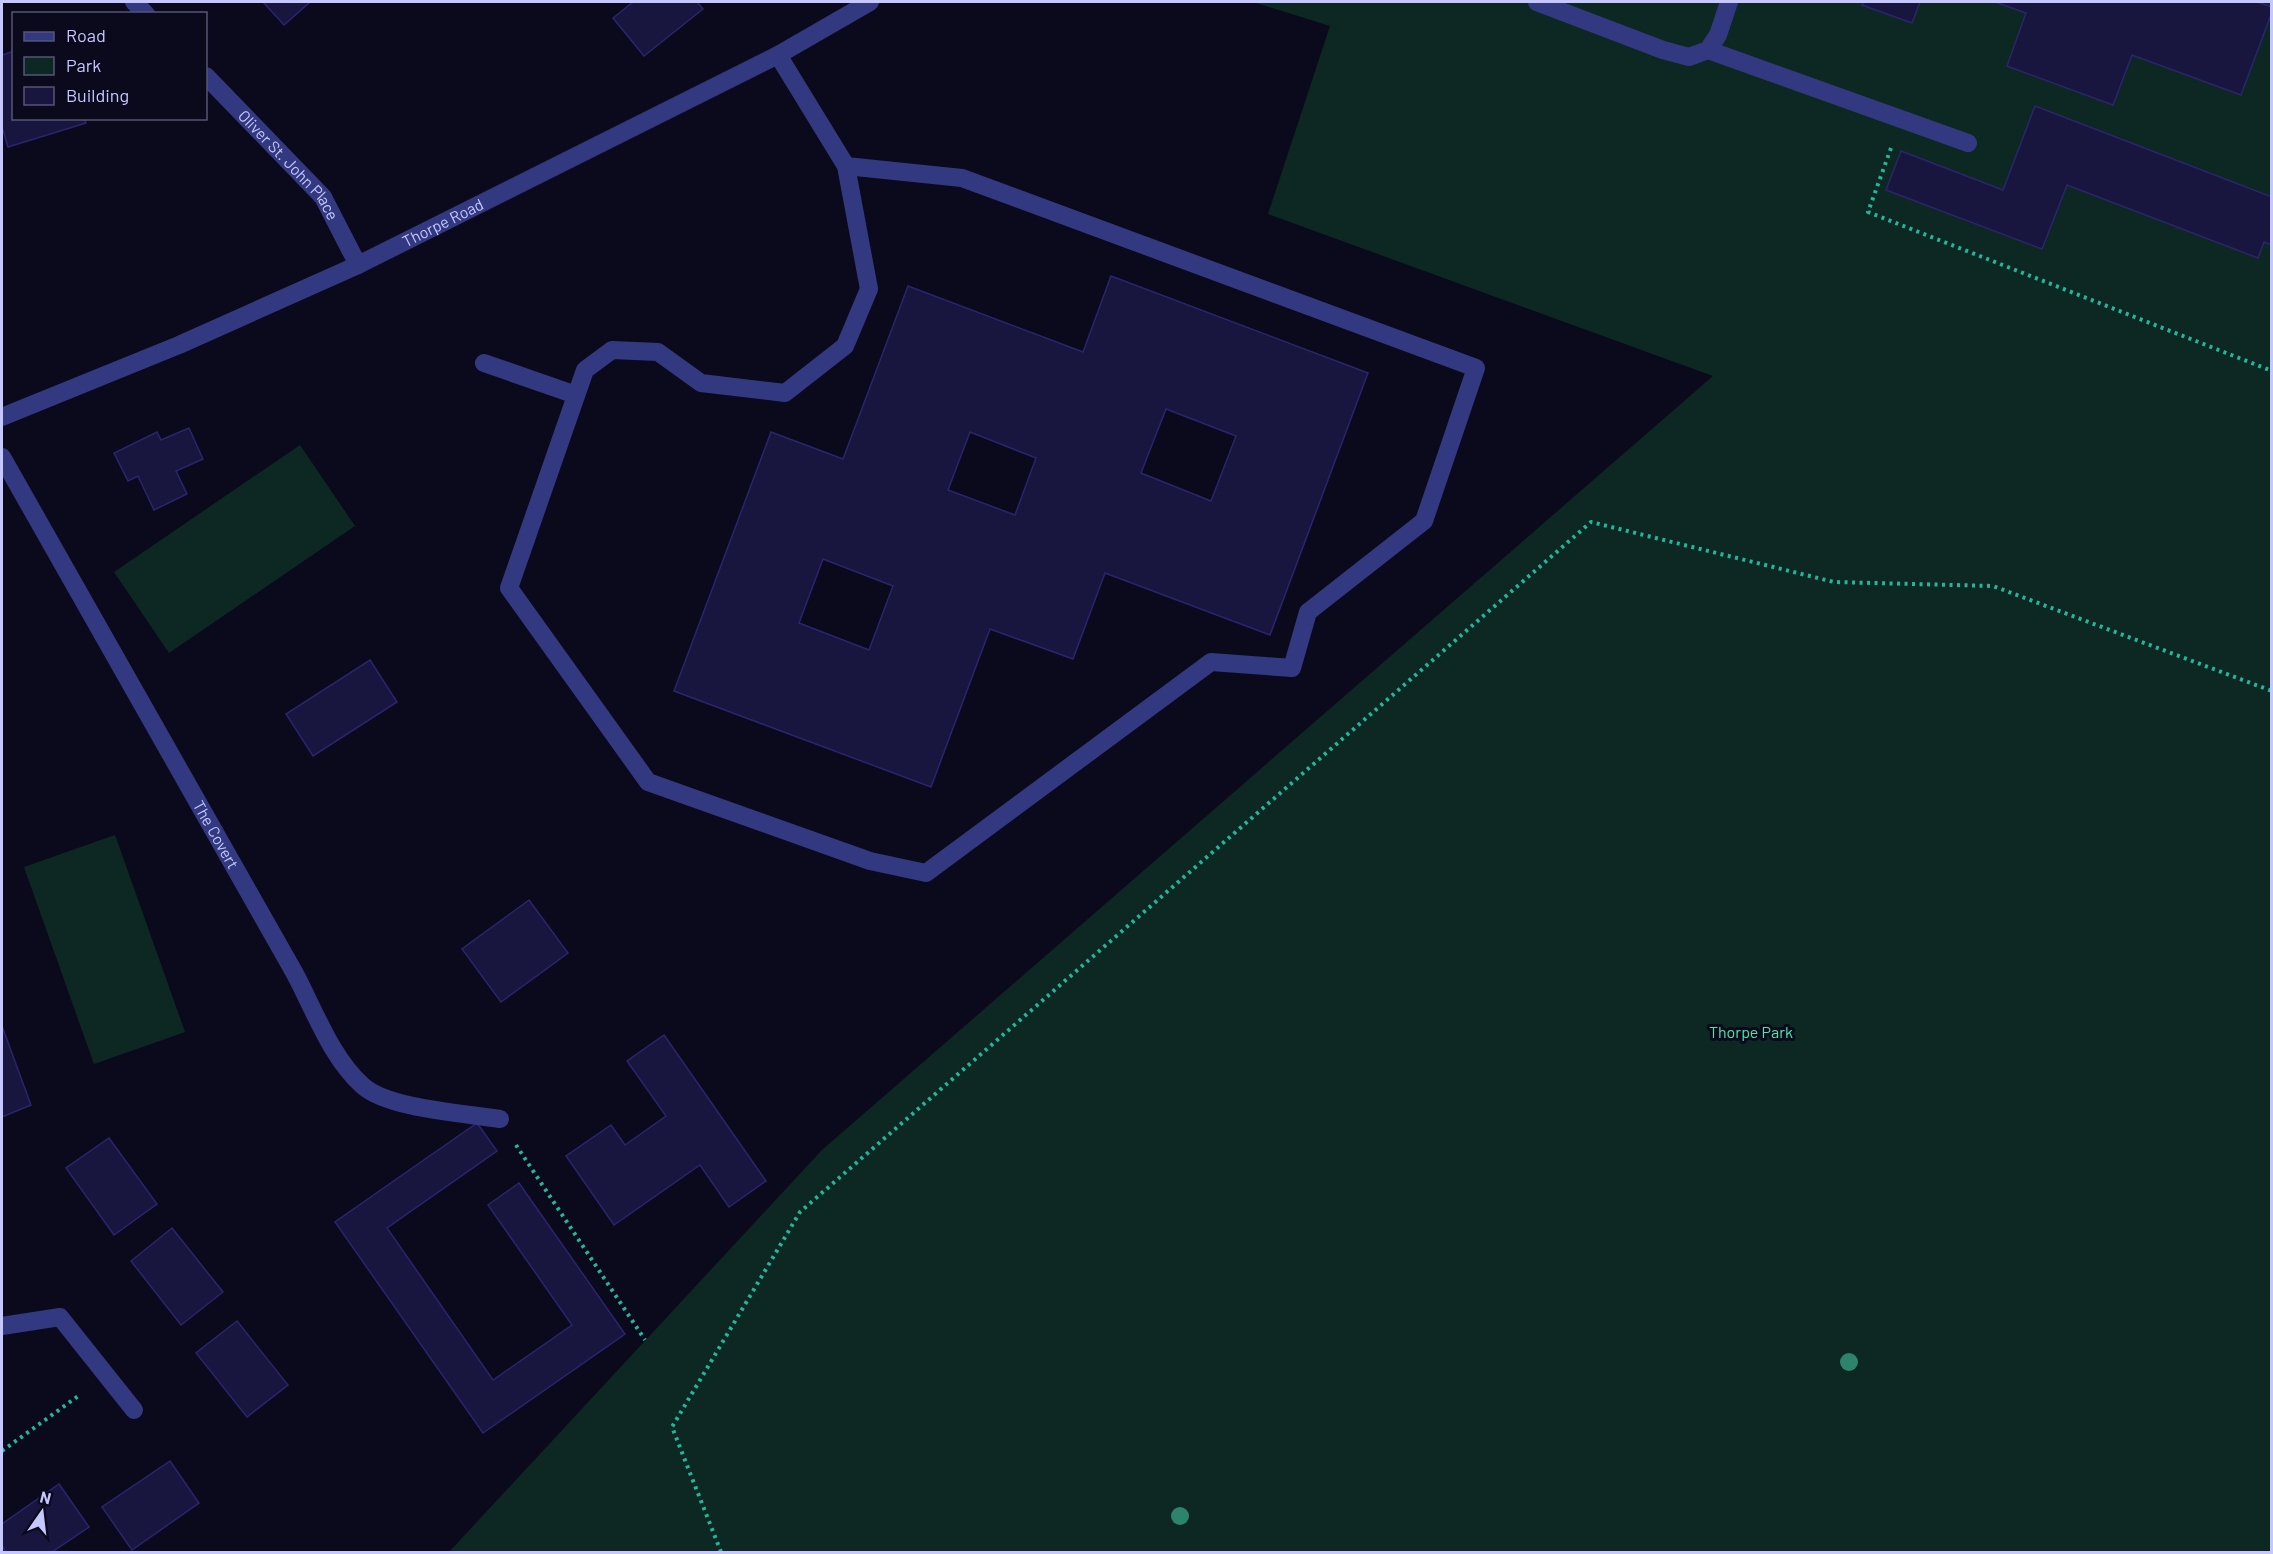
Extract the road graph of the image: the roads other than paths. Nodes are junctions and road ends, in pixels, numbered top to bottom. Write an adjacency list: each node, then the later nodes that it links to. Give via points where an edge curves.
1 (870, 2): 5 (street, Thorpe Road)
2 (1537, 2): 4 (street, via 1663,50 1689,57)
3 (1729, 2): 4 (street, via 1718,35)
4 (1708, 50): 7 (street)
5 (778, 55): 8 (street); 9 (street, Thorpe Road)
6 (207, 77): 9 (street, Oliver St. John Place, via 323,197)
7 (1968, 143)
8 (846, 166): 11 (street, via 869,289 845,346 785,393 701,382 658,352 612,350 585,370); 11 (street, via 962,178 1476,369 1424,521 1308,612 1292,668 1211,662 926,873 870,861 648,782 509,588)
9 (358, 265): 12 (street, Thorpe Road, via 179,345)
10 (484, 363): 11 (street)
11 (576, 395)
12 (2, 417)
13 (2, 457): 14 (street, The Covert, via 339,1056 363,1086 394,1102)
14 (500, 1119)
15 (2, 1326): 16 (street, via 60,1317)
16 (134, 1410)

